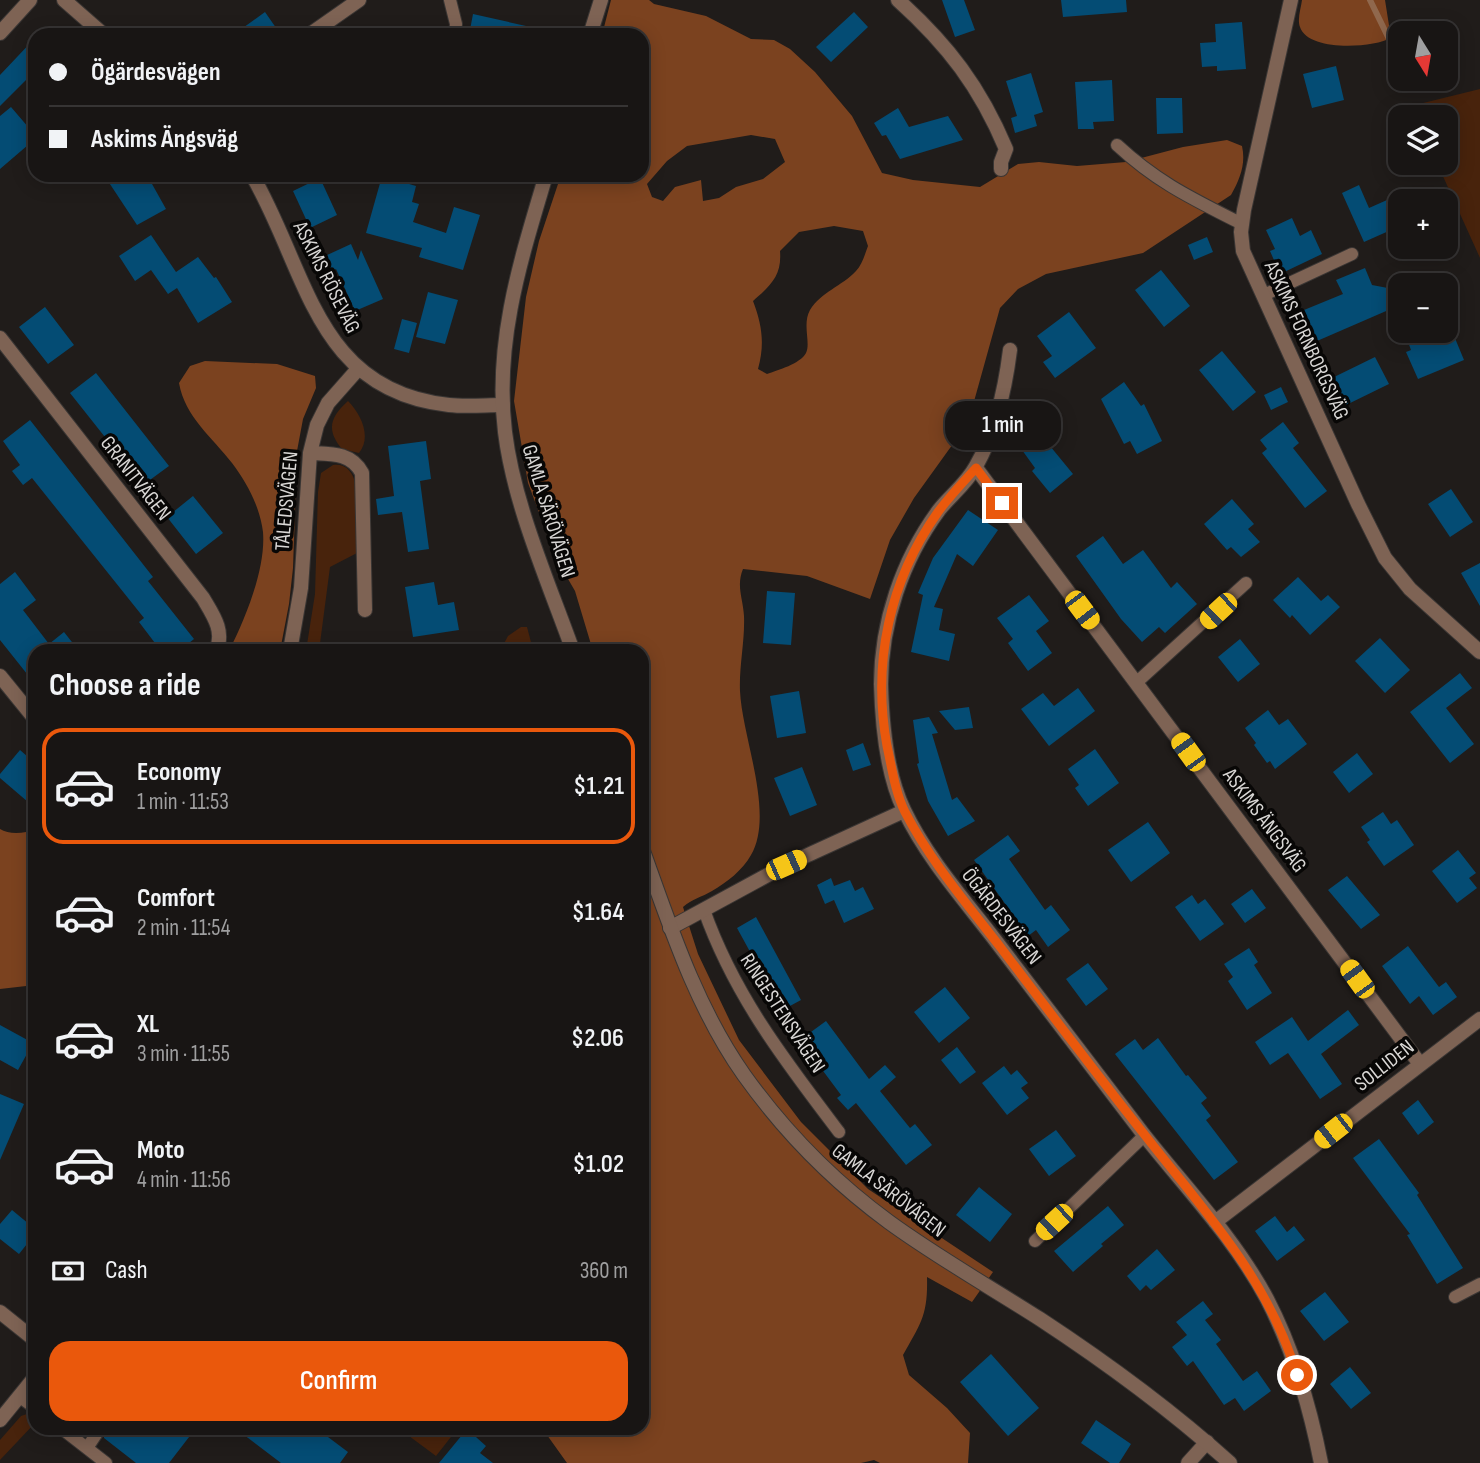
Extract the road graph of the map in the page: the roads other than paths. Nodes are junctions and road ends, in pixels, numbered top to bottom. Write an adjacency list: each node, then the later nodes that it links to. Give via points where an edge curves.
1 (30, 0): 12 (street)
2 (64, 0): 8 (street)
3 (359, 0): 9 (street)
4 (450, 0): 10 (lane)
5 (601, 0): 11 (street)
6 (898, 0): 14 (street, via 947,48 978,90 1006,149)
7 (1291, 0): 17 (street, ASKIMS FORNBORGSVÄG)
8 (96, 28)
9 (319, 28)
10 (456, 28)
11 (592, 28)
12 (0, 33)
13 (1117, 145): 17 (lane, via 1177,191)
14 (1001, 169)
15 (255, 182): 22 (street, ASKIMS RÖSEVÄG, via 330,337)
16 (544, 182): 23 (street, GAMLA SÄRÖVÄGEN, via 512,294 502,365)
17 (1242, 224): 19 (street, ASKIMS FORNBORGSVÄG, via 1243,251)
18 (1352, 254): 19 (lane)
19 (1264, 295): 31 (street, ASKIMS FORNBORGSVÄG, via 1385,558 1410,589)
20 (0, 338): 28 (street, GRANITVÄGEN, via 203,598 218,626)
21 (1010, 350): 25 (street, ÖGÄRDESVÄGEN, via 1005,389)
22 (358, 369): 23 (street, ASKIMS RÖSEVÄG, via 387,388 425,400); 24 (street, TÅLEDSVÄGEN, via 321,413)
23 (503, 405): 30 (street, GAMLA SÄRÖVÄGEN, via 509,458 521,501)
24 (310, 453): 27 (street, via 348,457 362,473); 29 (street, TÅLEDSVÄGEN, via 301,588)
25 (976, 468): 33 (street, ASKIMS ÄNGSVÄG); 35 (street, ÖGÄRDESVÄGEN, via 938,511 920,540 888,618 882,704 893,776)
26 (1246, 583): 33 (lane)
27 (365, 610)
28 (218, 644)
29 (291, 644)
30 (571, 644)
31 (1480, 652)
32 (0, 676): 34 (street)
33 (1137, 682): 40 (street, ASKIMS ÄNGSVÄG)
34 (28, 710)
35 (904, 811): 37 (street, via 786,865); 42 (street, ÖGÄRDESVÄGEN, via 946,878)
36 (649, 868): 38 (street, GAMLA SÄRÖVÄGEN)
37 (705, 910): 38 (street); 41 (lane, RINGESTENSVÄGEN, via 724,961 756,1018)
38 (670, 928): 55 (street, GAMLA SÄRÖVÄGEN, via 696,991 744,1074 815,1159 888,1221 1109,1366)
39 (1480, 1019): 40 (street, SOLLIDEN)
40 (1420, 1064): 43 (street, SOLLIDEN)
41 (839, 1132)
42 (1144, 1135): 43 (street, ÖGÄRDESVÄGEN); 44 (lane)
43 (1215, 1222): 60 (street, ÖGÄRDESVÄGEN, via 1277,1320 1311,1418)
44 (1035, 1241)
45 (1480, 1284): 46 (lane)
46 (1455, 1297)
47 (0, 1312): 48 (street)
48 (28, 1334)
49 (28, 1386): 50 (street)
50 (20, 1396): 51 (lane); 52 (street)
51 (28, 1402)
52 (0, 1420)
53 (70, 1435): 56 (lane)
54 (96, 1435): 56 (lane)
55 (1207, 1442): 58 (street); 59 (street, GAMLA SÄRÖVÄGEN)
56 (87, 1448): 57 (lane)
57 (106, 1463)
58 (1188, 1463)
59 (1230, 1463)
60 (1321, 1463)

